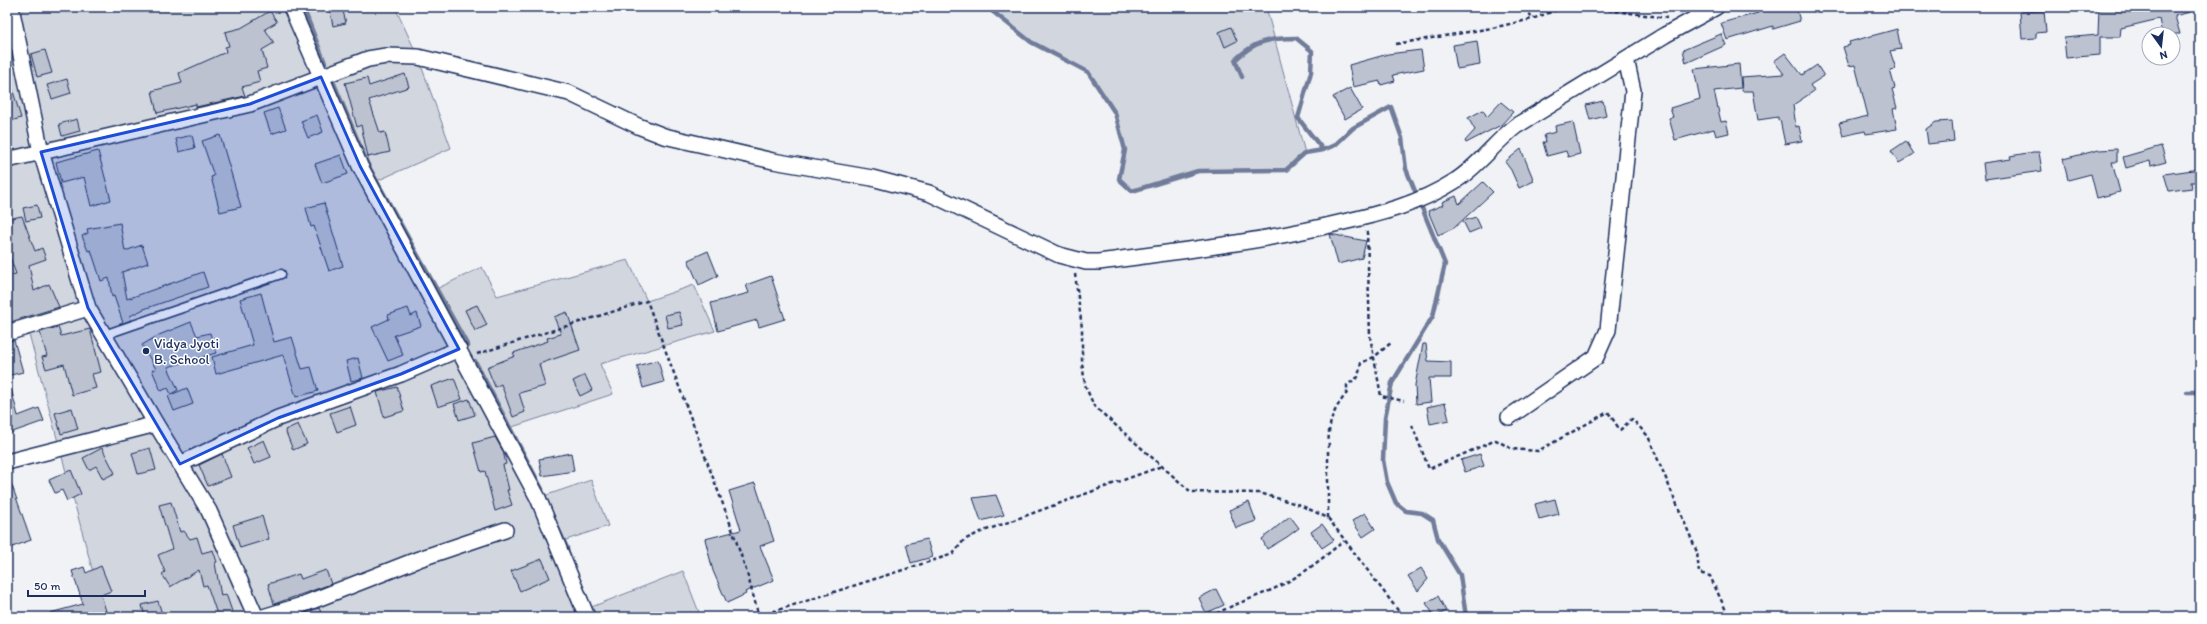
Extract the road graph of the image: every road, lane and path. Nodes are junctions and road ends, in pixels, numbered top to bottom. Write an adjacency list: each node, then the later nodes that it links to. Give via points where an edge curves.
1 (11, 7): 10 (street)
2 (291, 7): 9 (street)
3 (1527, 7): 5 (path)
4 (1716, 7): 6 (street)
5 (1532, 19): 6 (path, via 1565,7 1653,14); 7 (path)
6 (1688, 22): 8 (street)
7 (1396, 44)
8 (1626, 59): 12 (street, via 1516,126 1456,181 1398,209); 22 (street, via 1633,91 1608,330 1596,358)
9 (321, 77): 10 (street, via 250,104); 13 (street, via 368,59 386,56 418,57 570,93 664,136 773,161 872,178 929,193); 19 (street, via 360,166)
10 (41, 152): 11 (street); 15 (street)
11 (7, 160)
12 (1372, 216): 13 (street, via 1254,241 1099,262); 20 (path, via 1367,223 1367,248 1370,336)
13 (1073, 260): 29 (path, via 1082,328 1085,385 1094,406)
14 (281, 274): 17 (lane)
15 (88, 308): 16 (street); 17 (street)
16 (7, 333)
17 (104, 335): 23 (street)
18 (1392, 342): 20 (path)
19 (461, 353): 28 (street, via 278,418); 33 (path, via 647,301 735,538); 36 (street, via 538,498)
20 (1374, 358): 21 (path, via 1381,396); 25 (path, via 1361,363 1358,377 1347,385 1347,393 1337,404 1330,423)
21 (1404, 402)
22 (1509, 417)
23 (156, 424): 27 (street); 28 (street)
24 (1412, 425): 39 (path, via 1429,469 1496,440 1512,449 1538,451 1608,412 1620,430 1632,419 1648,436 1697,552 1699,572 1710,576)
25 (1328, 440): 26 (path); 30 (path)
26 (1329, 448)
27 (7, 462)
28 (180, 464): 34 (street, via 209,510)
29 (1162, 466): 30 (path, via 1191,492 1260,493 1300,505); 33 (path, via 981,532 964,540 953,554)
30 (1328, 518): 32 (path)
31 (505, 530): 35 (street)
32 (1344, 541): 37 (path, via 1289,581 1255,598 1230,605); 38 (path)
33 (759, 616)
34 (256, 617)
35 (263, 617)
36 (586, 617)
37 (1210, 617)
38 (1403, 617)
39 (1729, 617)

